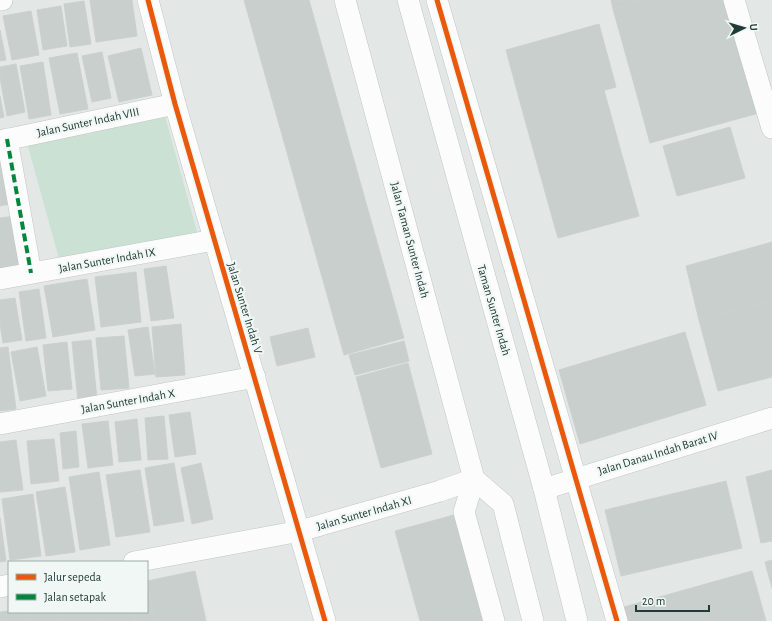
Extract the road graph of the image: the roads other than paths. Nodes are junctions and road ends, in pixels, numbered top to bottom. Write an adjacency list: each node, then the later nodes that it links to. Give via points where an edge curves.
1 (148, 0): 6 (street, Jalan Sunter Indah V)
2 (345, 0): 16 (street, Jalan Taman Sunter Indah)
3 (408, 0): 17 (street, Taman Sunter Indah)
4 (437, 0): 15 (street)
5 (734, 0): 7 (street)
6 (175, 104): 8 (street, Jalan Sunter Indah VIII); 9 (street, Jalan Sunter Indah V)
7 (772, 128)
8 (4, 140): 10 (street)
9 (214, 240): 10 (street, Jalan Sunter Indah IX); 12 (street, Jalan Sunter Indah V)
10 (30, 273): 11 (street, Jalan Sunter Indah IX)
11 (0, 279)
12 (255, 377): 14 (street, Jalan Sunter Indah X); 18 (street, Jalan Sunter Indah V)
13 (772, 418): 15 (street, Jalan Danau Indah Barat IV)
14 (0, 424)
15 (577, 478): 17 (street, Jalan Danau Indah Barat IV); 24 (street)
16 (474, 479): 18 (street, Jalan Sunter Indah XI); 21 (street, via 464,512); 22 (street, via 503,504)
17 (544, 489): 23 (street, Taman Sunter Indah)
18 (300, 531): 19 (street, Jalan Sunter Indah XI); 20 (street, Jalan Sunter Indah V)
19 (139, 561)
20 (325, 621)
21 (494, 621)
22 (533, 621)
23 (577, 621)
24 (618, 621)

